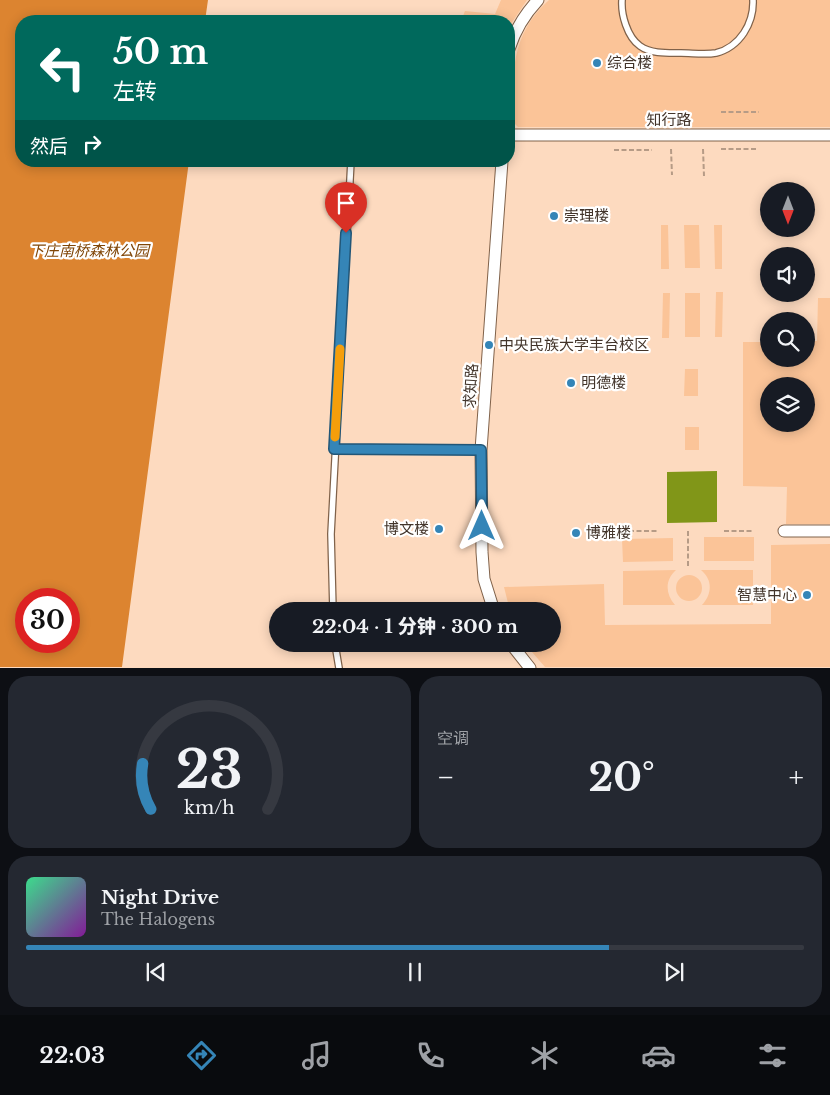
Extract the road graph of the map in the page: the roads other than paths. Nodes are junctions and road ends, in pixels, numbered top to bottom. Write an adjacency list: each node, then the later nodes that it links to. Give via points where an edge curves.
1 (538, 0): 4 (street, via 520,22)
2 (622, 0): 3 (lane, via 628,30 639,46 655,52 686,53 717,53 740,40 754,13)
3 (754, 0)
4 (515, 34)
5 (515, 135): 6 (street, 知行路)
6 (830, 135)
7 (350, 167): 9 (lane)
8 (502, 167): 10 (street, 求知路)
9 (334, 449): 10 (lane); 13 (lane)
10 (481, 450): 14 (street, 求知路, via 482,552 484,579)
11 (784, 531): 12 (street)
12 (830, 531)
13 (333, 602)
14 (491, 602)
15 (336, 652): 17 (lane)
16 (518, 652): 18 (street)
17 (339, 668)
18 (530, 668)

